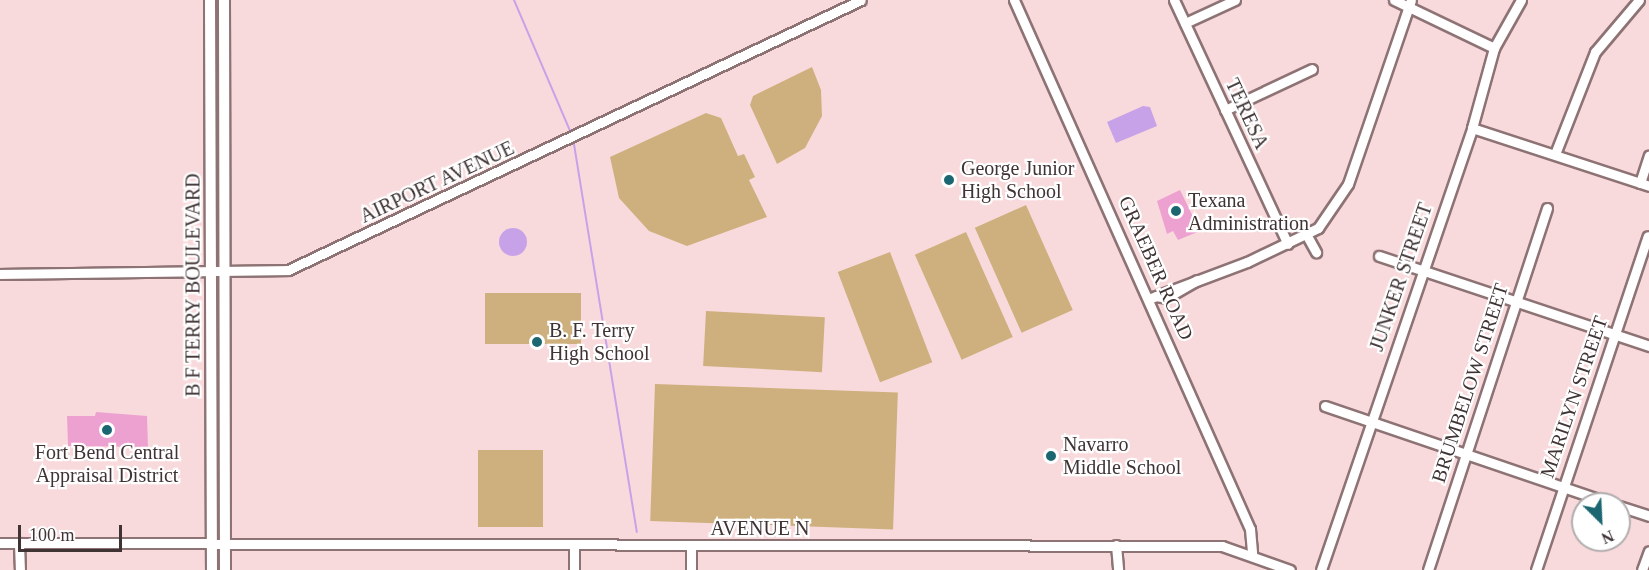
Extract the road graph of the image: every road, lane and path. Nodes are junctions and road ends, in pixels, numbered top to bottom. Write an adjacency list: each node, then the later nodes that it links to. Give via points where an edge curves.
1 (210, 0): 26 (main road, B F TERRY BOULEVARD)
2 (224, 0): 27 (main road, B F TERRY BOULEVARD)
3 (861, 0): 27 (street, AIRPORT AVENUE, via 306,264 277,272)
4 (1014, 0): 29 (street, GRAEBER ROAD)
5 (1174, 0): 11 (street, TERESA)
6 (1235, 0): 11 (street)
7 (1394, 0): 10 (street)
8 (1521, 0): 12 (street, JUNKER STREET)
9 (1639, 0): 16 (street, via 1595,52)
10 (1408, 4): 12 (street); 20 (street, via 1348,184 1336,207)
11 (1185, 23): 14 (street, TERESA)
12 (1494, 48): 15 (street, JUNKER STREET)
13 (1312, 69): 14 (street)
14 (1226, 110): 22 (street, TERESA)
15 (1472, 128): 16 (street); 25 (street, JUNKER STREET)
16 (1555, 154): 18 (street)
17 (1649, 155): 18 (street)
18 (1644, 185)
19 (1548, 208): 30 (street, BRUMBELOW STREET)
20 (1306, 234): 22 (street); 23 (street)
21 (1648, 236): 31 (street, MARILYN STREET)
22 (1288, 244): 29 (street, via 1197,280 1166,298)
23 (1316, 252)
24 (1379, 256): 25 (street)
25 (1422, 271): 30 (street); 34 (street, JUNKER STREET)
26 (211, 273): 27 (street, AIRPORT AVENUE); 28 (street, AIRPORT AVENUE); 42 (main road, B F TERRY BOULEVARD)
27 (225, 273): 43 (main road, B F TERRY BOULEVARD)
28 (0, 274)
29 (1153, 297): 48 (street, GRAEBER ROAD, via 1250,529)
30 (1516, 302): 31 (street); 35 (street, BRUMBELOW STREET)
31 (1614, 334): 32 (street); 36 (street, MARILYN STREET)
32 (1649, 346)
33 (1325, 406): 34 (street)
34 (1370, 422): 35 (street); 56 (street, JUNKER STREET)
35 (1466, 454): 36 (street); 57 (street, BRUMBELOW STREET)
36 (1562, 487): 37 (street); 58 (street, MARILYN STREET)
37 (1577, 492)
38 (1631, 510): 39 (street)
39 (1649, 516)
40 (0, 543): 41 (street, AVENUE N)
41 (20, 543): 42 (street, AVENUE N); 49 (street)
42 (212, 545): 43 (street, AVENUE N); 50 (main road, B F TERRY BOULEVARD)
43 (225, 545): 44 (street, AVENUE N); 51 (main road, B F TERRY BOULEVARD)
44 (574, 545): 46 (street, AVENUE N); 52 (street)
45 (1116, 545): 46 (street, AVENUE N); 48 (street, AVENUE N, via 1222,546); 54 (street)
46 (691, 546): 53 (street)
47 (1649, 551): 59 (street)
48 (1252, 555): 55 (street, AVENUE N)
49 (20, 570)
50 (212, 570)
51 (225, 570)
52 (574, 570)
53 (692, 570)
54 (1118, 570)
55 (1290, 570)
56 (1321, 570)
57 (1428, 570)
58 (1536, 570)
59 (1642, 570)

